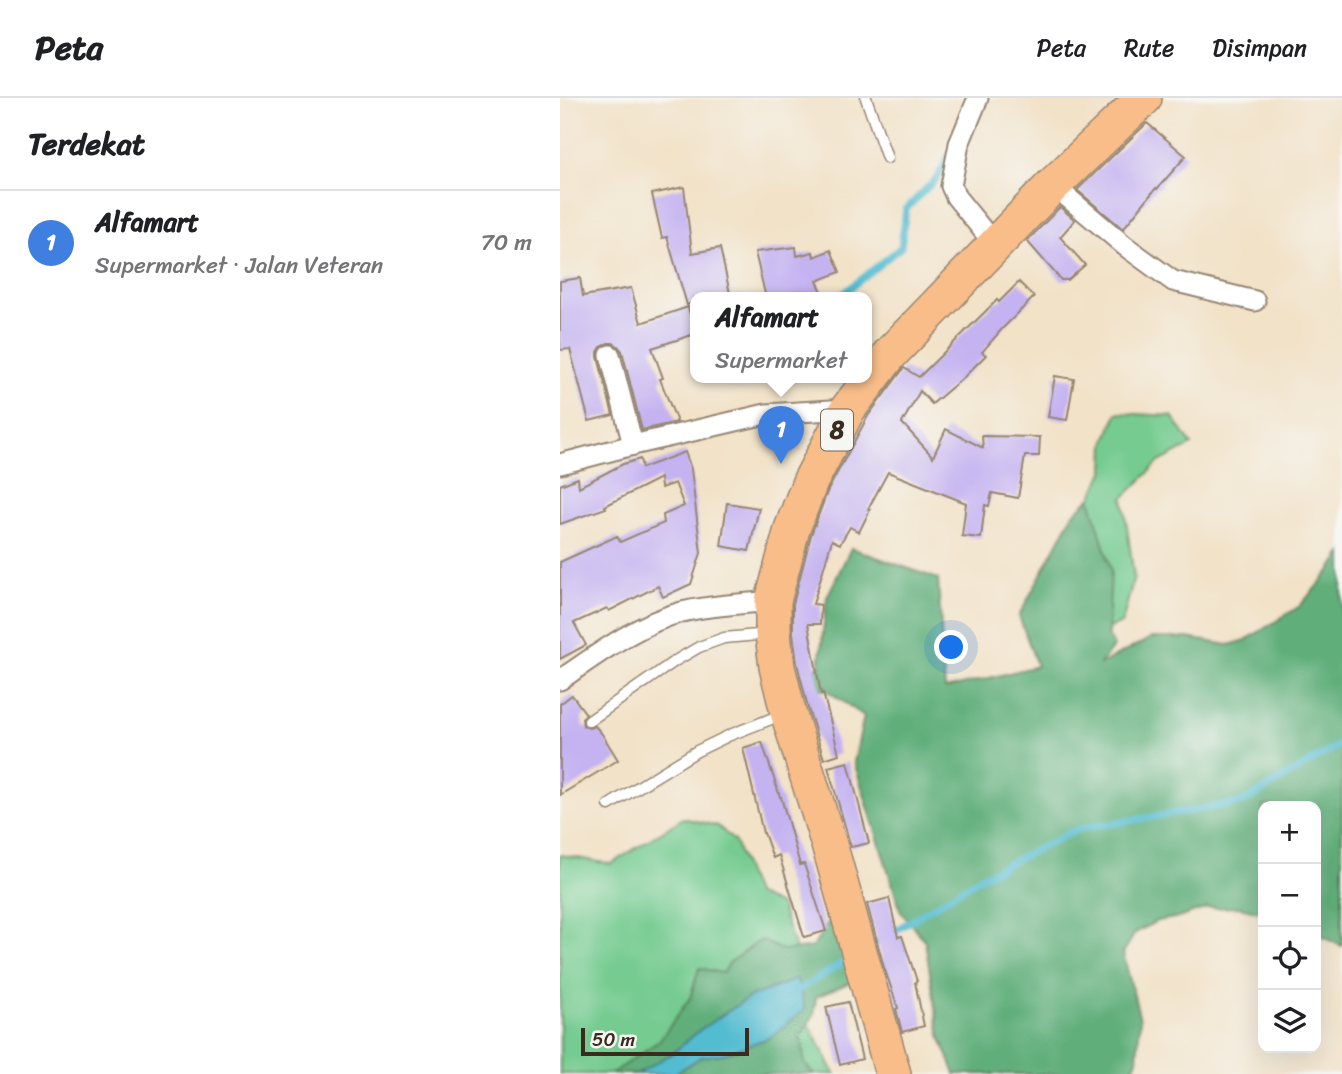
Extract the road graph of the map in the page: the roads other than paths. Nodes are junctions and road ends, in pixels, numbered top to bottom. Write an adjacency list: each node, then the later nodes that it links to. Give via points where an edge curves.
1 (866, 98): 4 (lane)
2 (978, 98): 6 (street, via 959,144 951,186)
3 (1144, 98): 5 (highway, 8)
4 (887, 158)
5 (1052, 185): 6 (highway, 8); 7 (street, via 1173,281)
6 (995, 245): 9 (highway, 8)
7 (1255, 301)
8 (610, 355): 12 (street)
9 (872, 378)
10 (868, 383): 11 (highway, 8)
11 (848, 409): 12 (street, via 766,414); 14 (highway, 8, via 810,482 792,529)
12 (633, 445): 13 (street)
13 (560, 464)
14 (773, 618): 15 (street, via 681,612 645,626); 16 (highway, 8, via 777,667); 17 (lane, via 674,661)
15 (560, 680)
16 (788, 712): 18 (lane, via 697,751); 19 (highway, 8, via 834,861)
17 (589, 722)
18 (609, 805)
19 (886, 1066)

